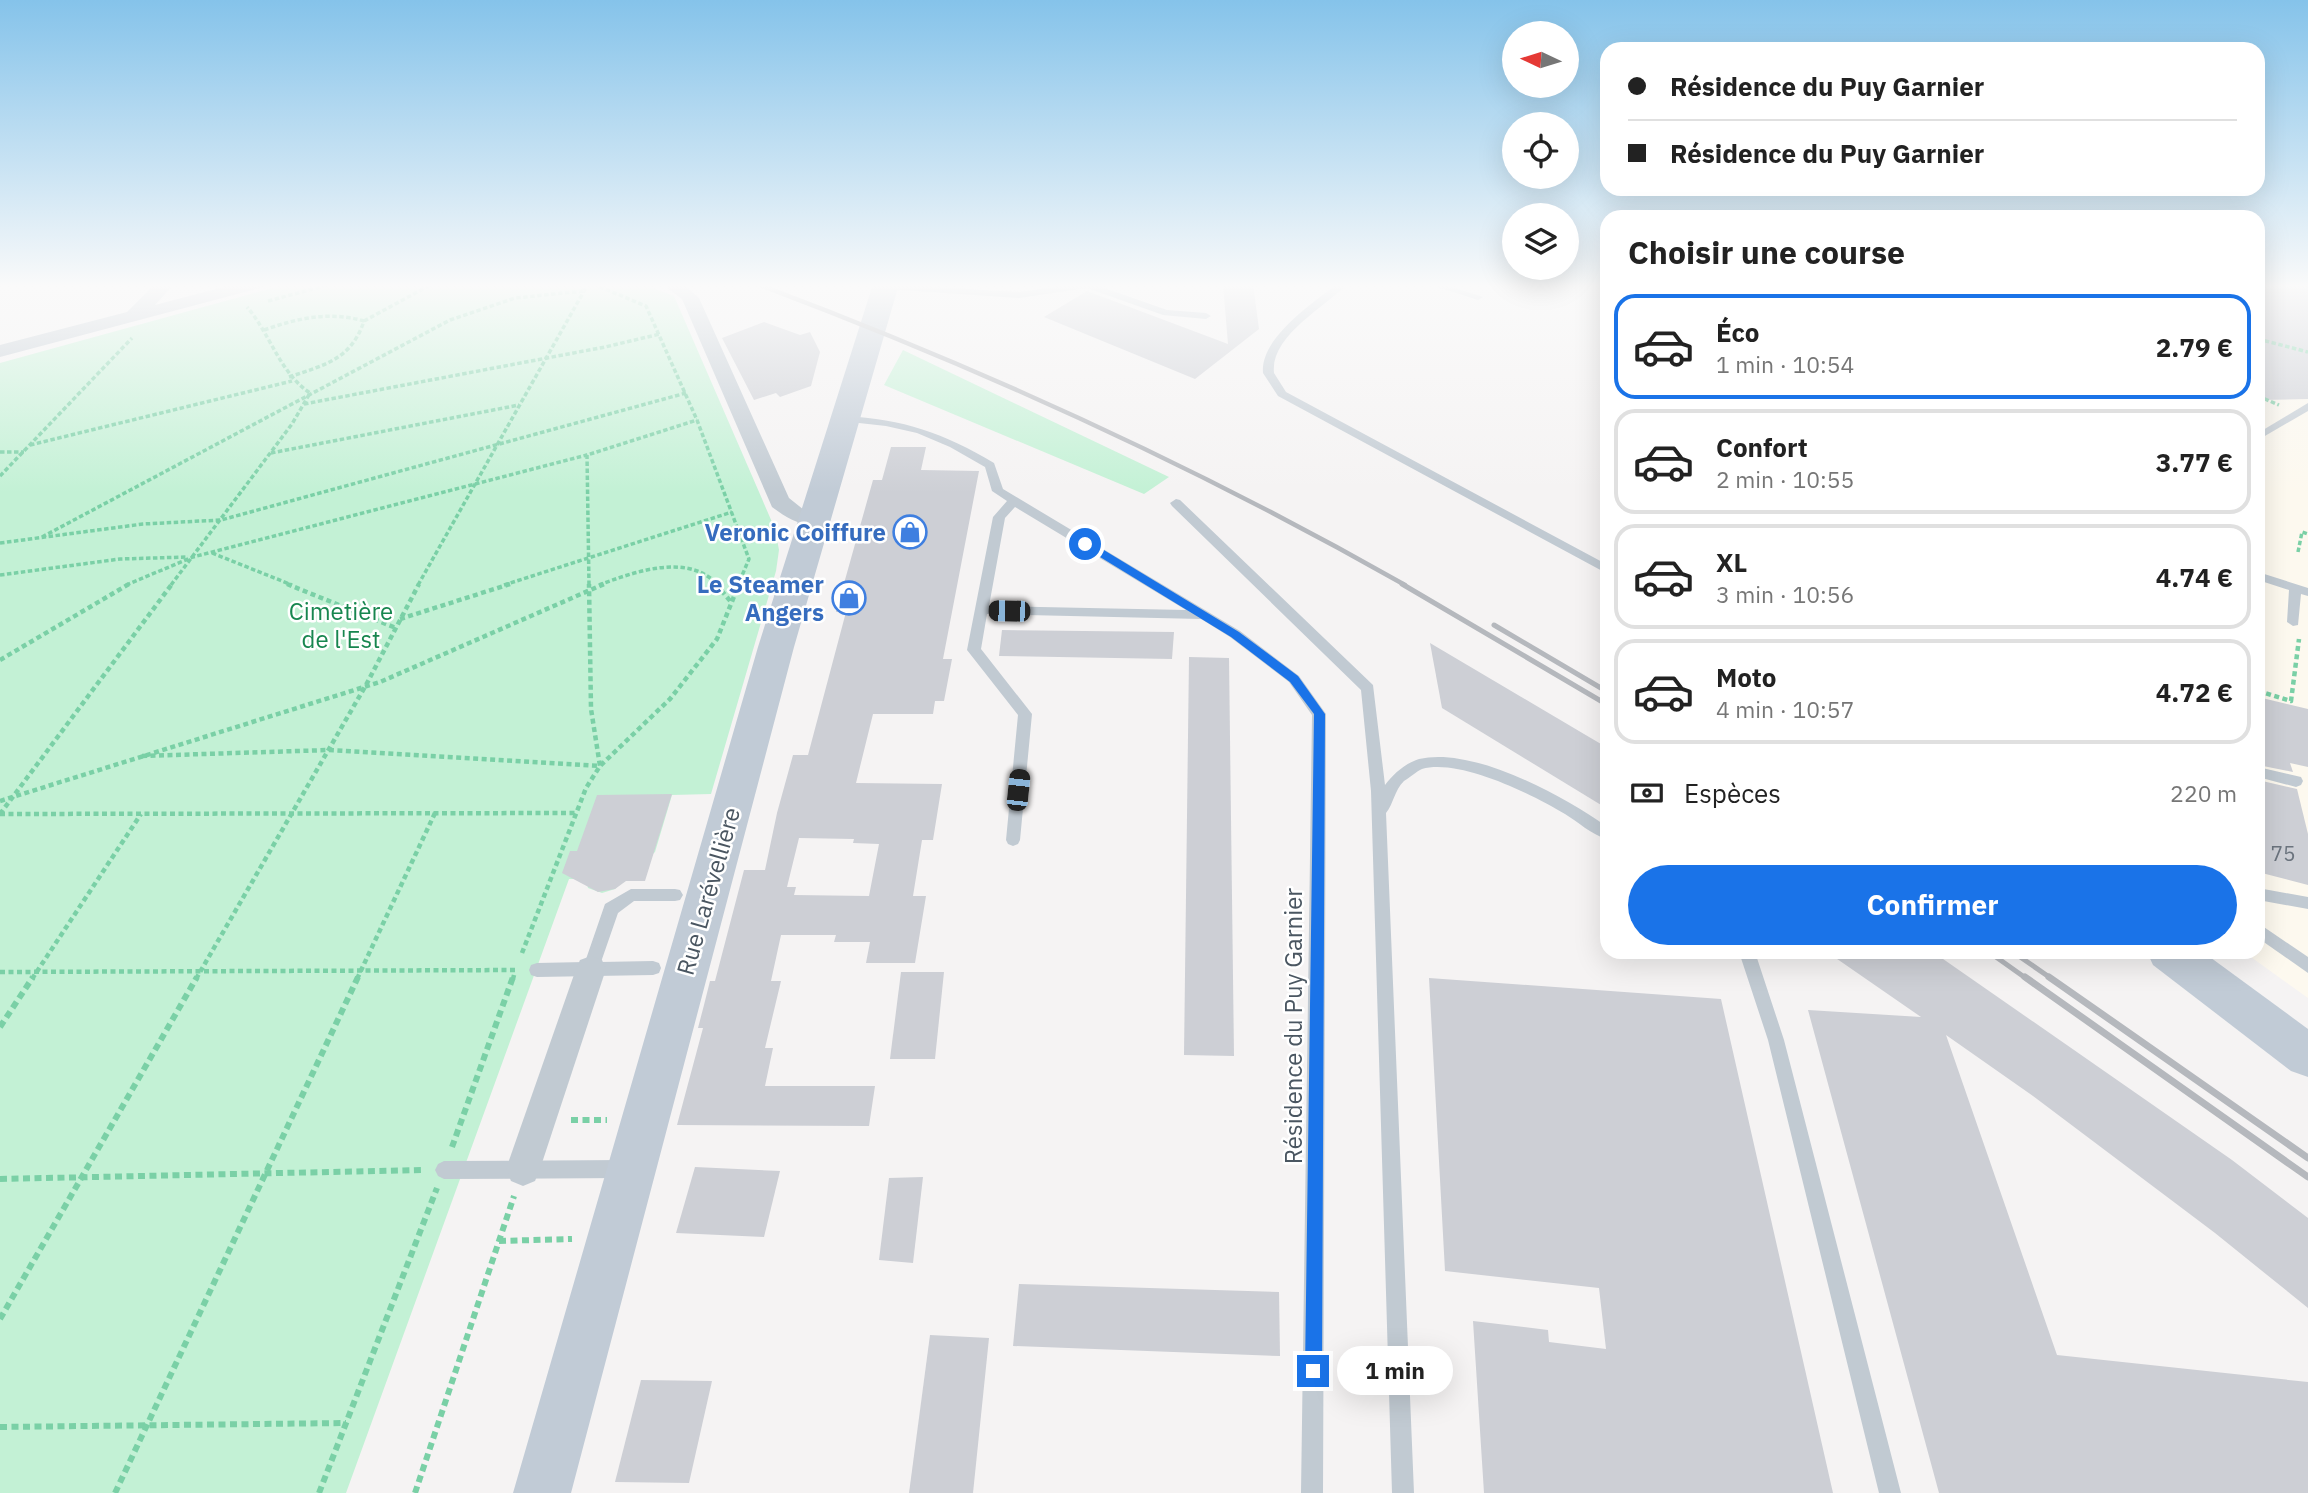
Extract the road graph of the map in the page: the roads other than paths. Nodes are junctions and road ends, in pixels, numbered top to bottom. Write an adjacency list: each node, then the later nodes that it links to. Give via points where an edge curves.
1 (715, 354): 9 (street, via 780,502 798,516)
2 (864, 354): 5 (street, Rue Larévellière)
3 (1271, 354): 10 (lane, via 1267,366 1282,394)
4 (2308, 406): 6 (lane)
5 (845, 419): 7 (lane, Résidence du Puy Garnier, via 897,424 951,441 990,465 998,491); 9 (street, Rue Larévellière)
6 (2265, 433)
7 (1014, 501): 13 (lane, via 999,517); 14 (lane, Résidence du Puy Garnier)
8 (1176, 503): 20 (lane, via 1368,688)
9 (816, 518): 35 (street, Rue Larévellière, via 746,751)
10 (1600, 566)
11 (2265, 578): 12 (lane)
12 (2302, 590): 15 (lane)
13 (981, 610): 14 (lane, Résidence du Puy Garnier); 19 (lane, via 974,650 1025,714)
14 (1203, 615): 38 (lane, Résidence du Puy Garnier, via 1294,679 1320,714)
15 (2297, 624)
16 (2265, 774): 17 (lane)
17 (2296, 781)
18 (1600, 830): 20 (lane, via 1516,783 1459,765 1420,764 1397,779 1383,799)
19 (1013, 841)
20 (1381, 882): 39 (lane)
21 (675, 895): 30 (lane, via 631,895 611,909)
22 (2265, 895): 23 (lane)
23 (2308, 903)
24 (2265, 935): 28 (lane)
25 (1749, 959): 40 (lane, via 1776,1040)
26 (2178, 959): 33 (street)
27 (2222, 959): 32 (street)
28 (2308, 967)
29 (653, 968): 30 (lane)
30 (591, 969): 31 (lane); 34 (street)
31 (537, 970)
32 (2308, 1024)
33 (2308, 1056)
34 (523, 1169): 35 (lane); 36 (lane)
35 (631, 1169): 37 (street, Rue Larévellière)
36 (444, 1170)
37 (542, 1493)
38 (1312, 1493)
39 (1403, 1493)
40 (1890, 1493)

